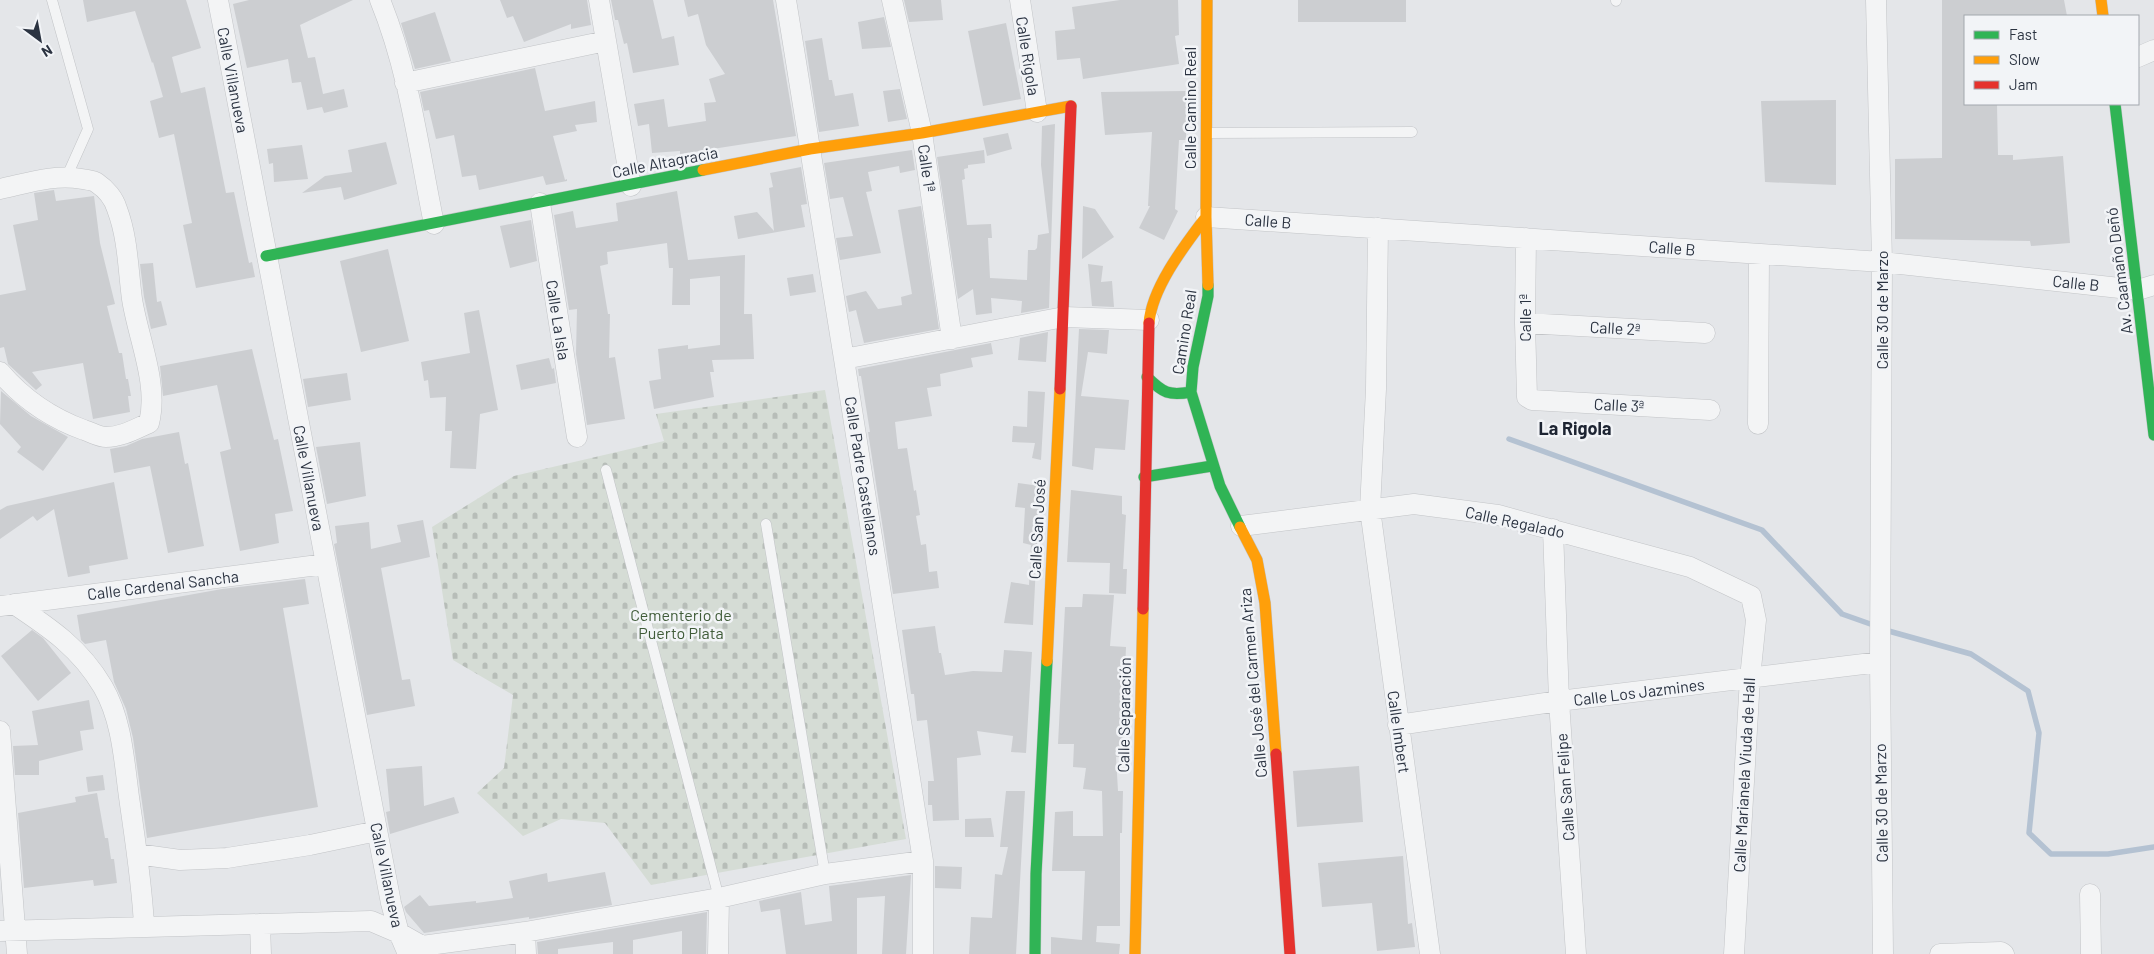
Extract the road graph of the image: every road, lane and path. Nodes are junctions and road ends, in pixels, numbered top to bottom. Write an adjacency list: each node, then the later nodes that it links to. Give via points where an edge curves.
1 (52, 0): 23 (lane, via 88,128)
2 (218, 0): 32 (street, Calle Villanueva)
3 (380, 0): 15 (street, via 392,28)
4 (599, 0): 12 (street)
5 (786, 0): 22 (street, Calle Padre Castellanos)
6 (892, 0): 20 (street, Calle 1ª)
7 (1020, 0): 18 (street, Calle Rigola)
8 (1207, 0): 21 (street, Calle Camino Real)
9 (1876, 0): 33 (street, Calle 30 de Marzo)
10 (2101, 0): 11 (street)
11 (2103, 15)
12 (606, 41): 15 (street); 24 (street)
13 (2154, 50): 14 (street)
14 (2139, 56)
15 (405, 83): 28 (street)
16 (1071, 105): 18 (street, Calle Altagracia); 35 (street, Calle San José)
17 (2115, 105): 34 (street, Av. Caamaño Deñó)
18 (1037, 112): 20 (street, Calle Altagracia)
19 (1412, 132): 21 (lane)
20 (922, 133): 22 (street, Calle Altagracia); 39 (street, Calle 1ª)
21 (1206, 133): 27 (street, Calle Camino Real)
22 (810, 149): 24 (street, Calle Altagracia); 40 (street, Calle Padre Castellanos)
23 (67, 176): 25 (street); 41 (street, via 96,182 111,196 117,209 151,394 150,423 123,435 104,437 63,422 42,409)
24 (631, 186): 26 (street, Calle Altagracia)
25 (0, 189)
26 (540, 204): 28 (street, Calle Altagracia); 48 (street, Calle La Isla)
27 (1206, 216): 29 (street, Calle B); 36 (street, Calle Separación, via 1176,261 1153,303); 43 (street, Camino Real, via 1208,296)
28 (434, 224): 32 (street, Calle Altagracia)
29 (1378, 228): 30 (street, Calle B); 52 (street, Calle Imbert, via 1376,389)
30 (1526, 238): 31 (street, Calle B); 37 (street, Calle 1ª)
31 (1759, 254): 33 (street, Calle B); 46 (street)
32 (266, 256): 56 (street, Calle Villanueva)
33 (1882, 262): 34 (street, Calle B); 59 (street, Calle 30 de Marzo)
34 (2146, 288): 47 (street, Av. Caamaño Deñó)
35 (1064, 317): 36 (street); 39 (street); 81 (street, Calle San José, via 1036,874)
36 (1149, 320): 42 (street, Calle Separación)
37 (1525, 323): 38 (street, Calle 2ª); 44 (street, Calle 1ª)
38 (1705, 333)
39 (952, 338): 40 (street)
40 (844, 359): 66 (street, Calle Padre Castellanos)
41 (0, 372)
42 (1146, 376): 43 (street, via 1167,395); 51 (street, Calle Separación)
43 (1191, 392): 49 (street, Calle José del Carmen Ariza)
44 (1527, 398): 45 (street, Calle 3ª)
45 (1710, 410)
46 (1758, 424)
47 (2153, 424)
48 (577, 437)
49 (1212, 466): 51 (street); 54 (street, Calle José del Carmen Ariza)
50 (606, 470): 69 (lane)
51 (1144, 477): 82 (street, Calle Separación)
52 (1370, 509): 54 (street, Calle Regalado); 55 (street, Calle Regalado, via 1414,504 1498,515); 62 (street, Calle Imbert)
53 (766, 524): 67 (lane)
54 (1241, 526): 83 (street, Calle José del Carmen Ariza, via 1257,560 1265,603)
55 (1553, 529): 57 (street, Calle Regalado, via 1690,567); 61 (street, Calle San Felipe)
56 (326, 564): 58 (street, Calle Cardenal Sancha); 64 (street, Calle Villanueva)
57 (1751, 596): 60 (street, Calle Marianela Viuda de Hall, via 1756,620)
58 (7, 605): 65 (street, via 56,632 84,660 103,688 120,729)
59 (1880, 657): 60 (street, Calle Los Jazmines); 87 (street, Calle 30 de Marzo)
60 (1750, 678): 61 (street, Calle Los Jazmines); 86 (street, Calle Marianela Viuda de Hall)
61 (1559, 701): 62 (street, Calle Los Jazmines); 85 (street, Calle San Felipe)
62 (1398, 725): 84 (street, Calle Imbert)
63 (0, 731): 72 (street)
64 (377, 831): 65 (street, via 227,858 180,860); 74 (street, Calle Villanueva)
65 (137, 854): 71 (street)
66 (923, 861): 67 (street); 80 (street, Calle Padre Castellanos)
67 (825, 874): 69 (street)
68 (2090, 894): 90 (street)
69 (719, 898): 73 (street); 79 (street)
70 (260, 924): 71 (street); 74 (street, via 371,921); 76 (street)
71 (144, 926): 72 (street)
72 (8, 930): 75 (street)
73 (525, 932): 74 (street, via 422,946); 78 (street)
74 (400, 933): 77 (street, Calle Villanueva)
75 (17, 954)
76 (261, 954)
77 (408, 954)
78 (526, 954)
79 (718, 954)
80 (923, 954)
81 (1035, 954)
82 (1135, 954)
83 (1290, 954)
84 (1430, 954)
85 (1576, 954)
86 (1734, 954)
87 (1883, 954)
88 (1940, 954): 89 (street)
89 (2004, 954)
90 (2091, 954)

